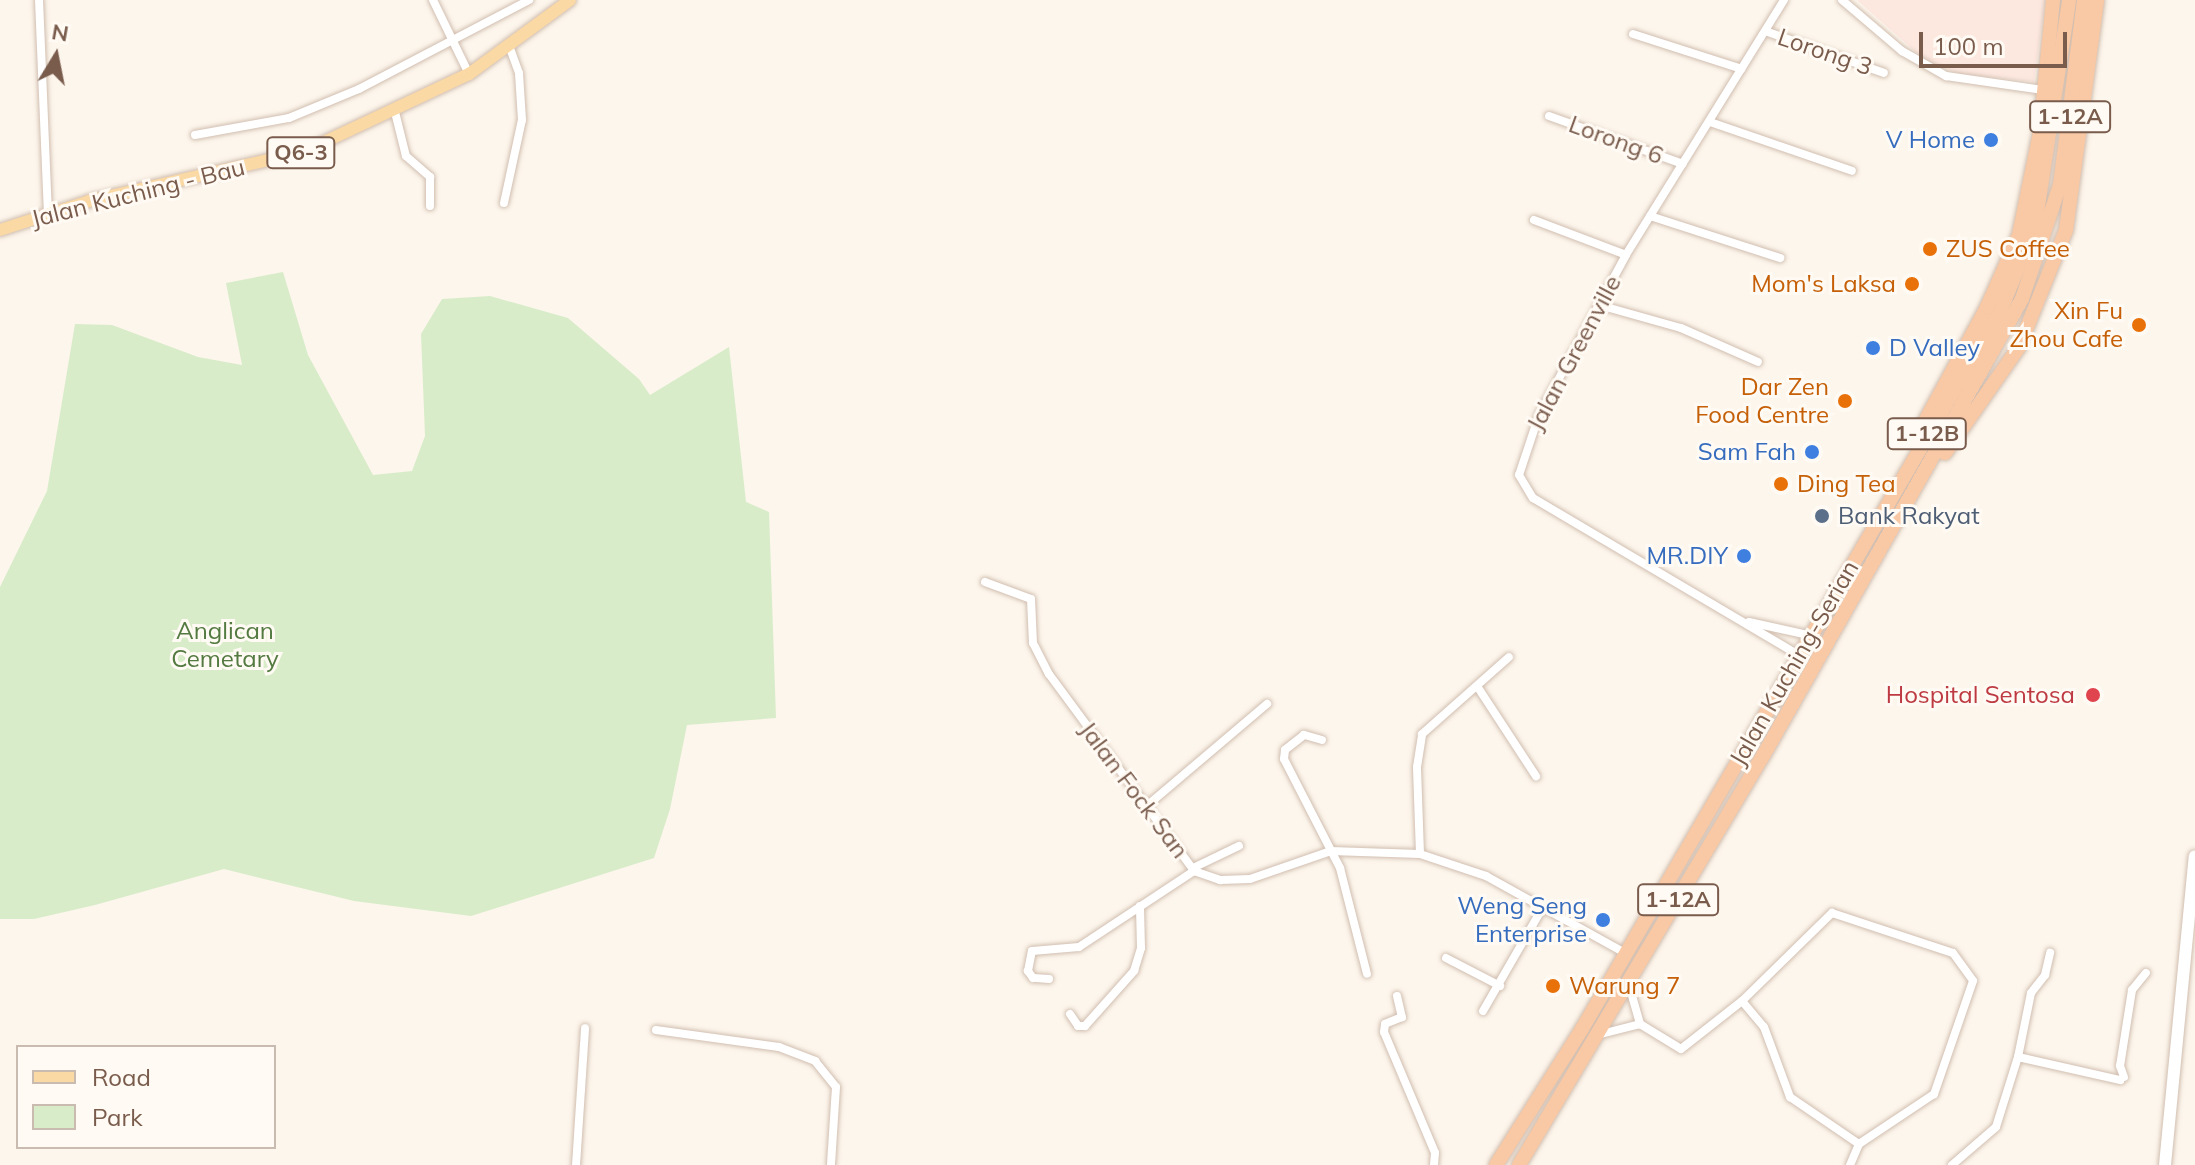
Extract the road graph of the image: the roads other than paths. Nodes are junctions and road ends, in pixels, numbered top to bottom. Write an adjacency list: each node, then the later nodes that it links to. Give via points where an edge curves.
1 (39, 0): 27 (street)
2 (433, 0): 13 (street)
3 (529, 0): 13 (street)
4 (570, 0): 14 (main road, Jalan Kuching - Bau / Q6-3)
5 (1784, 0): 11 (street, Jalan Greenville)
6 (1842, 0): 18 (street, via 1902,51 1946,76)
7 (2053, 0): 18 (highway)
8 (2069, 0): 31 (highway, Jalan Kuching-Serian / 1-12B)
9 (2084, 0): 31 (highway, Jalan Kuching-Serian / 1-12A, via 2064,163)
10 (2099, 0): 37 (highway, via 2066,230 2050,275 2019,347 1973,419)
11 (1765, 31): 15 (street, Jalan Greenville); 16 (street, Lorong 3)
12 (1633, 34): 15 (street)
13 (452, 38): 17 (street); 22 (street, via 359,89 289,118)
14 (509, 46): 17 (main road, Jalan Kuching - Bau / Q6-3); 25 (street, via 519,73 522,120)
15 (1742, 69): 21 (street, Jalan Greenville)
16 (1884, 73)
17 (469, 74): 19 (main road, Jalan Kuching - Bau / Q6-3)
18 (2043, 90): 36 (highway, via 2019,235)
19 (395, 112): 26 (street, via 406,156 430,177); 27 (main road, Jalan Kuching - Bau / Q6-3, via 303,152)
20 (1549, 116): 23 (street, Lorong 6)
21 (1710, 122): 23 (street, Jalan Greenville); 24 (street)
22 (195, 135)
23 (1683, 164): 28 (street, Jalan Greenville)
24 (1852, 171)
25 (504, 203)
26 (430, 206)
27 (48, 215): 30 (main road, Jalan Kuching - Bau / Q6-3)
28 (1650, 216): 32 (street, Jalan Greenville); 33 (street)
29 (1534, 220): 32 (street)
30 (0, 230)
31 (2041, 230): 36 (highway, Jalan Kuching-Serian / 1-12B, via 2000,312); 37 (highway, Jalan Kuching-Serian / 1-12A, via 2022,299)
32 (1626, 255): 34 (street, Jalan Greenville)
33 (1780, 258)
34 (1599, 305): 35 (street, via 1681,328); 39 (street, Jalan Greenville, via 1523,454 1519,475 1524,489)
35 (1758, 362)
36 (1910, 459): 40 (highway, Jalan Kuching-Serian / 1-12B)
37 (1930, 469): 61 (highway, Jalan Kuching-Serian / 1-12A)
38 (985, 582): 47 (street, Jalan Fock San, via 1031,599 1033,643 1043,665 1134,796)
39 (1748, 622): 40 (street, Jalan Greenville); 41 (street, Jalan Greenville)
40 (1808, 635): 41 (highway, Jalan Kuching-Serian / 1-12B)
41 (1797, 654): 55 (highway, Jalan Kuching-Serian / 1-12B)
42 (1509, 657): 43 (street)
43 (1477, 686): 46 (street); 50 (street, via 1429,724 1419,742)
44 (1267, 704): 47 (street)
45 (1322, 740): 49 (street, via 1304,735 1283,754)
46 (1536, 776)
47 (1149, 804): 52 (street, Jalan Fock San)
48 (1239, 846): 52 (street)
49 (1331, 851): 50 (street, Jalan Fock San); 52 (street, Jalan Fock San, via 1250,879 1220,880); 59 (street)
50 (1420, 854): 54 (street, Jalan Fock San, via 1486,876)
51 (2195, 856): 80 (main road)
52 (1193, 870): 53 (street)
53 (1140, 906): 60 (street, via 1079,947 1032,951 1028,971 1033,978); 66 (street, via 1141,948 1134,971 1085,1026 1078,1026)
54 (1542, 909): 55 (street, Jalan Fock San); 62 (street)
55 (1625, 953): 76 (highway, Jalan Kuching-Serian / 1-12B)
56 (2050, 953): 71 (street, via 2045,975 2031,993)
57 (1446, 958): 62 (street)
58 (2146, 973): 71 (street, via 2132,990 2122,1079)
59 (1367, 974)
60 (1049, 979)
61 (1629, 985): 67 (street); 70 (highway, Jalan Kuching-Serian / 1-12A)
62 (1500, 986): 65 (street)
63 (1397, 996): 75 (street, via 1402,1017 1385,1024 1384,1032 1435,1153)
64 (1742, 1001): 67 (street, via 1688,1048 1681,1049); 72 (street, via 1764,1027 1790,1097); 72 (street, via 1832,913 1953,953 1973,981 1934,1094)
65 (1483, 1011)
66 (1070, 1014)
67 (1640, 1024): 70 (street)
68 (585, 1028): 73 (street)
69 (656, 1030): 74 (street, via 779,1047 815,1061 836,1087)
70 (1601, 1034): 77 (highway, Jalan Kuching-Serian / 1-12A)
71 (2018, 1057): 79 (street, via 1996,1127)
72 (1859, 1144): 78 (street)
73 (576, 1165)
74 (831, 1165)
75 (1434, 1165)
76 (1496, 1165)
77 (1519, 1165)
78 (1850, 1165)
79 (1952, 1165)
80 (2165, 1165)

